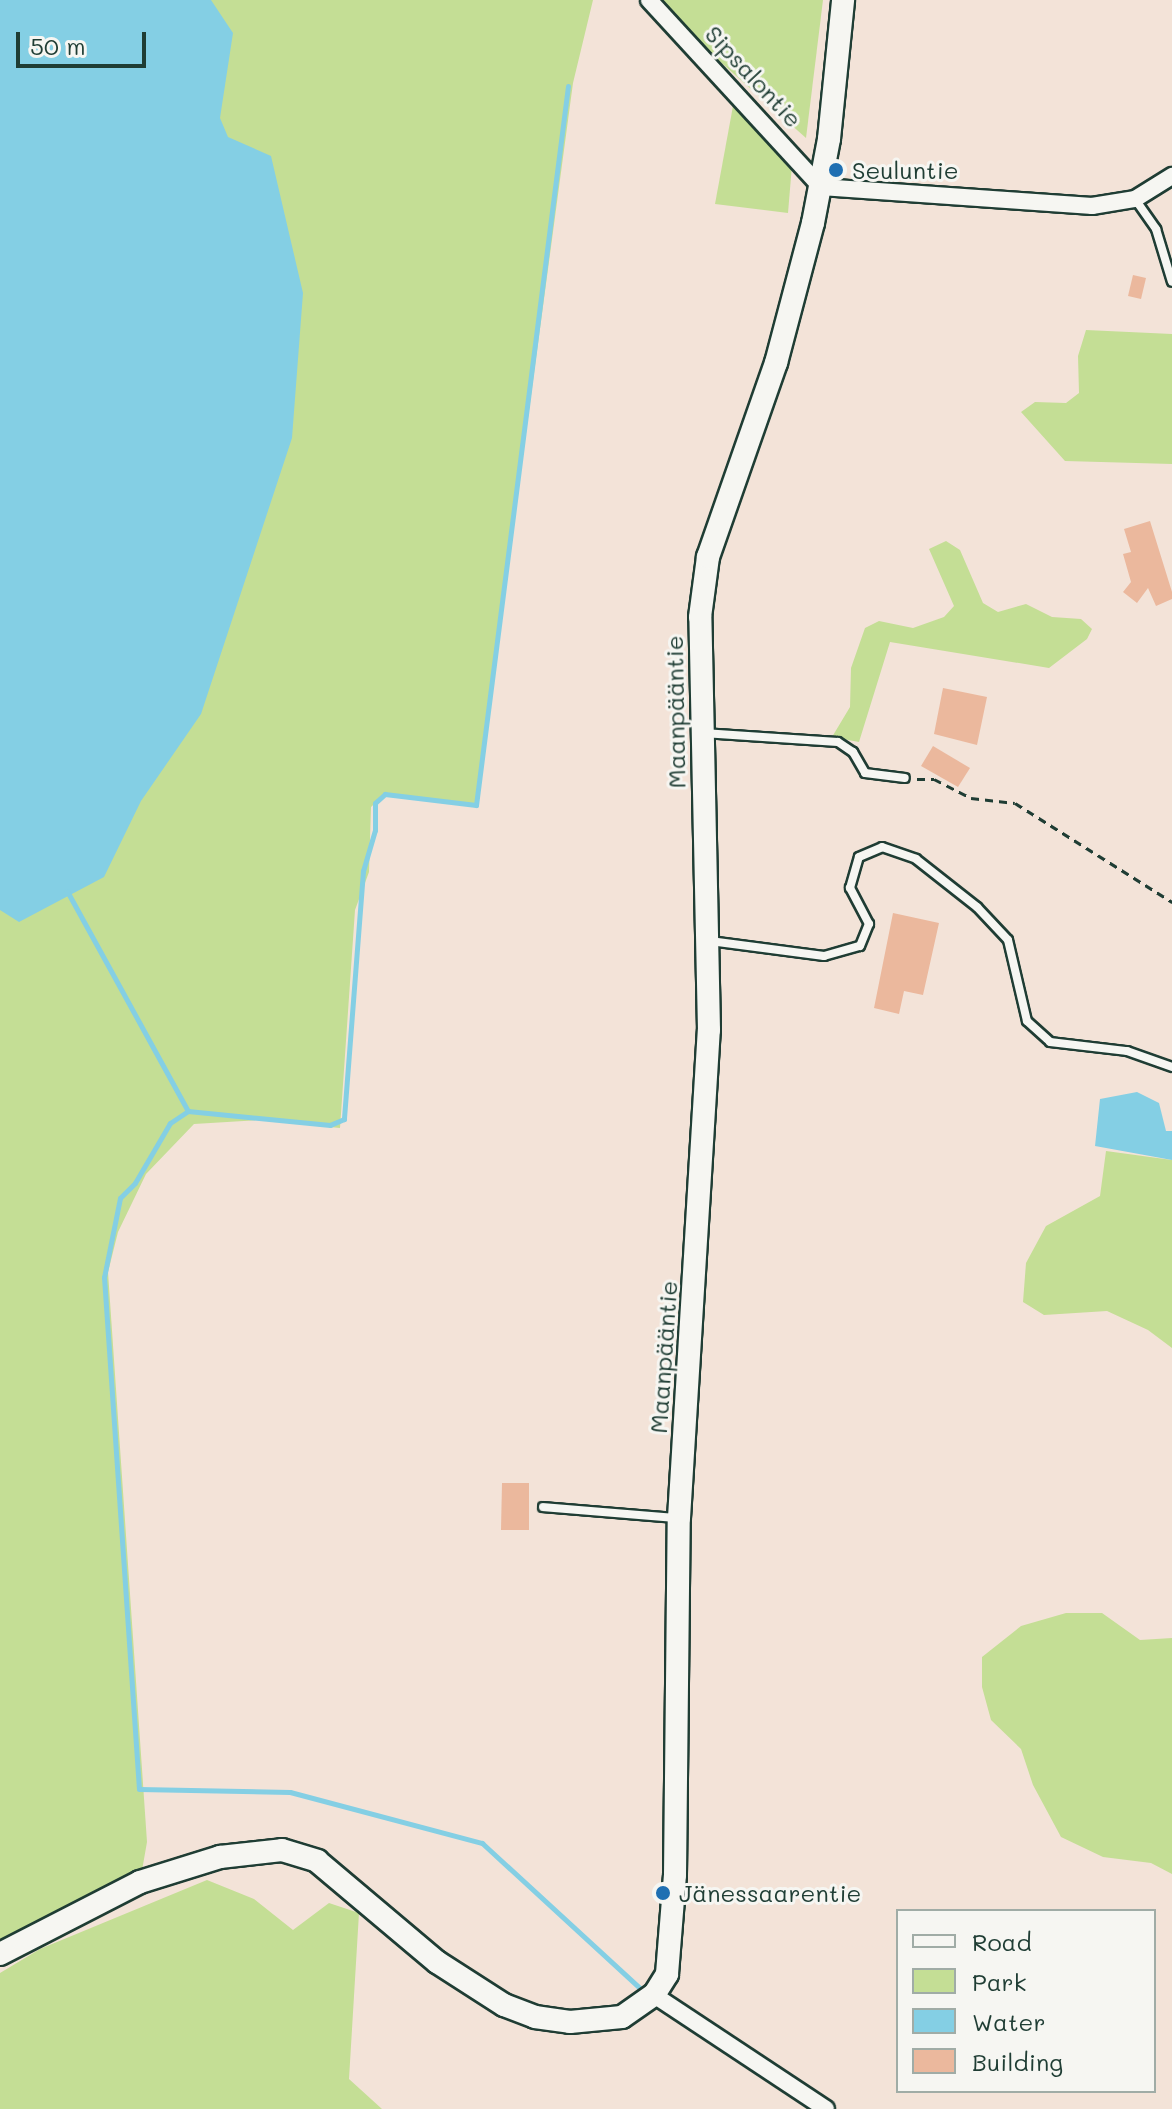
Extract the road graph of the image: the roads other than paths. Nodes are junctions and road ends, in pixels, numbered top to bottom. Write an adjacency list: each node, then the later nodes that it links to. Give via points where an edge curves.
1 (649, 0): 4 (street, Sipsalontie)
2 (843, 0): 4 (street, Maanpääntie)
3 (1172, 176): 5 (street)
4 (821, 187): 5 (street, via 1062,205); 7 (street, Maanpääntie, via 776,363 708,557 700,617)
5 (1135, 199): 6 (lane, via 1156,229)
6 (1172, 282)
7 (700, 733): 8 (lane, via 838,742 853,752 865,773); 9 (street, Maanpääntie)
8 (905, 778)
9 (707, 940): 10 (lane, via 824,956 860,946 869,924 850,888 859,857 882,847 916,859 977,907 1008,940 1027,1021 1050,1042 1127,1051); 12 (street, Maanpääntie, via 709,1030)
10 (1172, 1067)
11 (543, 1507): 12 (lane)
12 (679, 1518): 14 (street, Maanpääntie, via 672,1942 667,1974)
13 (0, 1954): 14 (street, via 140,1882 220,1857 282,1850 331,1870 437,1962 519,2011 555,2021 605,2021 622,2017)
14 (654, 1995): 15 (street)
15 (826, 2109)

